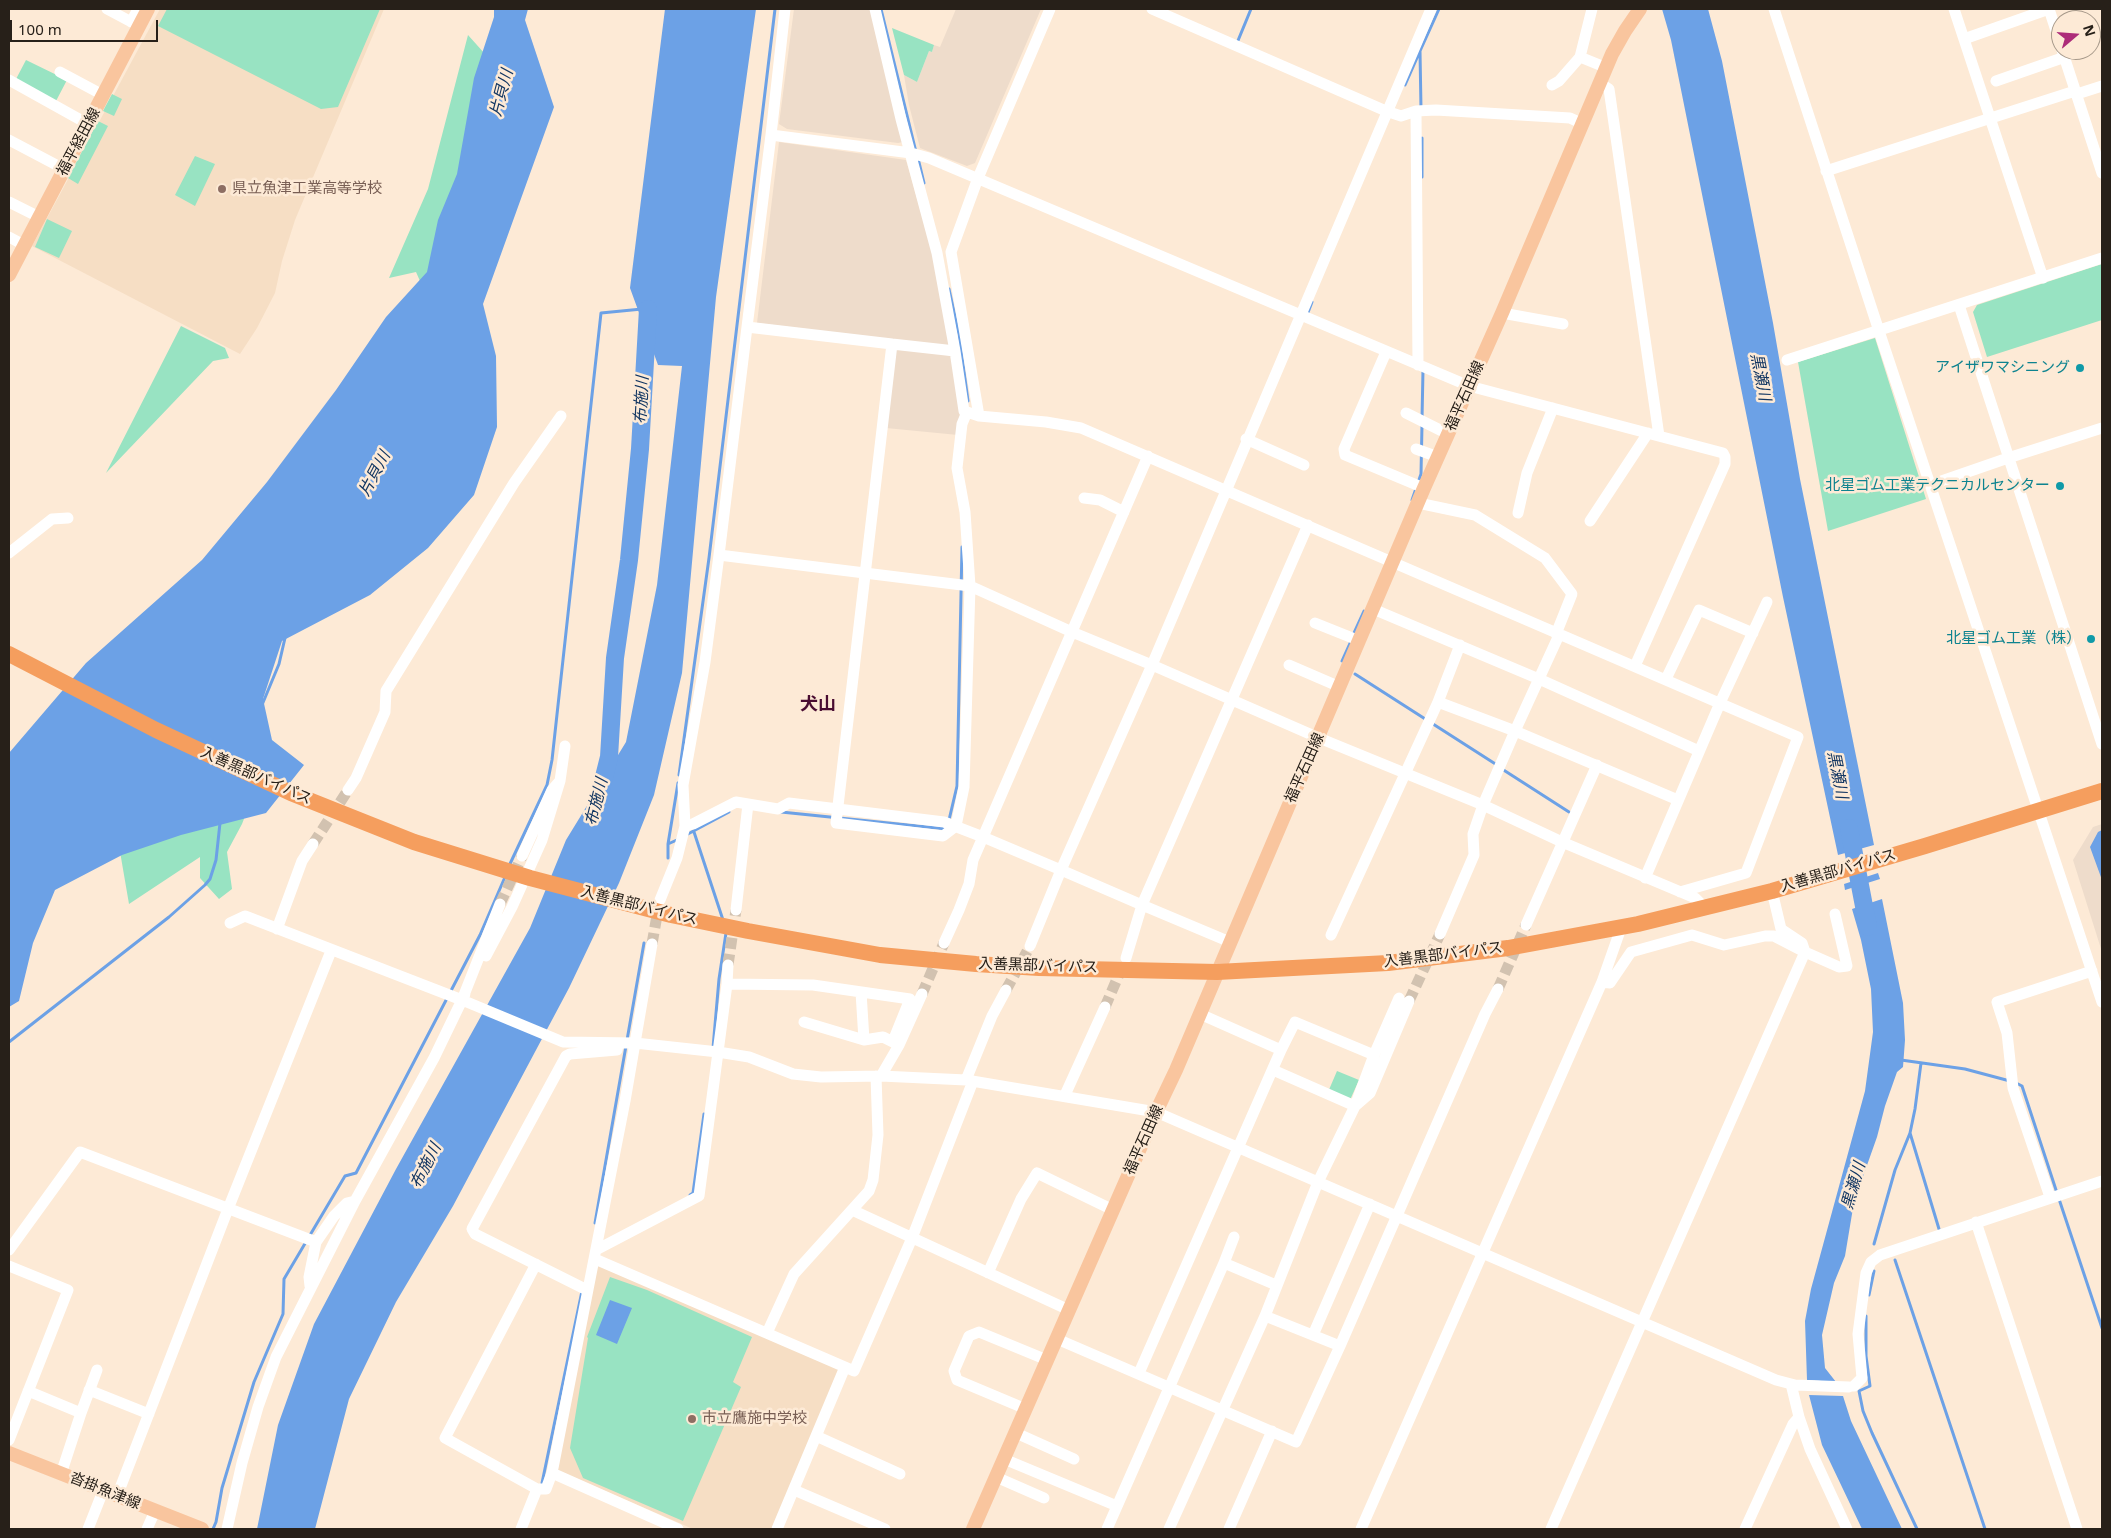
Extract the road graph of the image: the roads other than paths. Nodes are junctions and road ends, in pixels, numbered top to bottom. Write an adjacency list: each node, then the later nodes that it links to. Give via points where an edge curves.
1 (107, 9): 15 (street)
2 (138, 9): 15 (street)
3 (148, 9): 15 (main road, 福平経田線)
4 (155, 9): 15 (street)
5 (785, 9): 34 (street)
6 (875, 9): 37 (street)
7 (1050, 9): 41 (street)
8 (1152, 9): 29 (street)
9 (1430, 9): 29 (street)
10 (1592, 9): 17 (street)
11 (1640, 9): 20 (main road, 福平石田線)
12 (1774, 9): 39 (street)
13 (1954, 9): 16 (street)
14 (2049, 9): 16 (street)
15 (138, 25): 28 (main road, 福平経田線)
16 (1964, 39): 31 (street)
17 (1580, 57): 20 (street); 25 (street)
18 (2051, 59): 23 (street)
19 (2066, 60): 27 (street)
20 (1606, 68): 24 (main road, 福平石田線)
21 (60, 72): 28 (street)
22 (9, 80): 32 (street)
23 (1996, 81)
24 (1600, 83): 33 (main road, 福平石田線); 69 (street, via 1609,89)
25 (1552, 85)
26 (2102, 86): 27 (street)
27 (2076, 92): 31 (street); 36 (street)
28 (103, 95): 32 (main road, 福平経田線)
29 (1386, 111): 30 (street, via 1402,116); 51 (street)
30 (1416, 111): 33 (street, via 1570,118); 59 (street)
31 (1989, 117): 39 (street); 48 (street)
32 (88, 124): 38 (main road, 福平経田線)
33 (1583, 124): 50 (main road, 福平石田線)
34 (771, 135): 37 (street); 53 (street)
35 (9, 140): 38 (street)
36 (2098, 145): 40 (street)
37 (911, 153): 41 (street); 56 (street, via 937,253)
38 (64, 169): 43 (main road, 福平経田線)
39 (1826, 171): 54 (street)
40 (2102, 173)
41 (978, 178): 51 (street); 65 (street, via 951,252)
42 (9, 202): 43 (street)
43 (39, 218): 45 (main road, 福平経田線)
44 (9, 237): 45 (street)
45 (24, 245): 47 (main road, 福平経田線)
46 (2102, 258): 48 (street)
47 (9, 275)
48 (2043, 278): 49 (street)
49 (1959, 305): 54 (street); 74 (street)
50 (1502, 313): 52 (street); 60 (main road, 福平石田線)
51 (1300, 314): 57 (street); 70 (street)
52 (1563, 324)
53 (747, 327): 55 (street); 87 (street)
54 (1879, 331): 58 (street); 76 (street)
55 (892, 344): 56 (street); 89 (street)
56 (955, 351): 62 (street, via 964,411)
57 (1386, 352): 59 (street); 77 (street, via 1344,449 1345,455)
58 (1787, 360)
59 (1418, 365): 60 (street)
60 (1469, 386): 61 (street); 68 (main road, 福平石田線)
61 (1553, 408): 67 (street); 82 (street, via 1527,473)
62 (967, 412): 65 (street); 90 (street, via 962,424 957,468 965,512)
63 (1406, 412): 68 (street)
64 (562, 416): 117 (street, via 514,483 386,691 385,712)
65 (979, 416): 72 (street, via 1081,428)
66 (2102, 428): 74 (street)
67 (1648, 433): 69 (street); 84 (street)
68 (1448, 434): 73 (main road, 福平石田線)
69 (1659, 436): 102 (street, via 1722,453 1725,464)
70 (1246, 439): 75 (street); 78 (street)
71 (1416, 449): 73 (street)
72 (1148, 456): 78 (street); 81 (street)
73 (1438, 457): 77 (main road, 福平石田線)
74 (2008, 458): 76 (street); 111 (street)
75 (1304, 465)
76 (1930, 485): 123 (street)
77 (1424, 488): 80 (main road, 福平石田線)
78 (1225, 490): 85 (street); 100 (street)
79 (1084, 498): 81 (street, via 1100,500)
80 (1418, 503): 88 (main road, 福平石田線); 96 (street, via 1475,515 1545,558 1572,594)
81 (1124, 512): 94 (street)
82 (1518, 513)
83 (68, 518): 86 (street, via 52,519)
84 (1590, 521)
85 (1308, 525): 88 (street); 106 (street)
86 (9, 553)
87 (719, 555): 89 (street); 124 (street, via 705,662 683,785)
88 (1393, 561): 92 (main road, 福平石田線); 96 (street)
89 (865, 574): 90 (street); 122 (street)
90 (970, 586): 94 (street); 125 (street, via 964,787)
91 (1767, 602): 95 (street)
92 (1373, 609): 97 (main road, 福平石田線); 98 (street)
93 (1316, 623): 97 (street)
94 (1072, 632): 100 (street); 126 (street)
95 (1753, 633): 104 (street, via 1699,610); 108 (street)
96 (1558, 634): 102 (street); 103 (street)
97 (1360, 641): 105 (main road, 福平石田線)
98 (1460, 645): 103 (street); 107 (street)
99 (9, 654): 131 (highway, 入善黒部バイパス, via 156,730 291,793 414,842)
100 (1152, 665): 106 (street); 130 (street)
101 (1290, 665): 105 (street)
102 (1635, 666): 104 (street)
103 (1539, 679): 109 (street); 113 (street)
104 (1666, 679): 108 (street)
105 (1340, 687): 110 (main road, 福平石田線)
106 (1232, 700): 110 (street); 137 (street)
107 (1438, 702): 109 (street); 115 (street)
108 (1720, 703): 113 (street); 134 (street, via 1798,737 1746,873)
109 (1516, 731): 114 (street); 121 (street)
110 (1318, 738): 115 (street); 147 (main road, 福平石田線)
111 (2102, 744)
112 (565, 746): 116 (street)
113 (1699, 751): 119 (street)
114 (1596, 765): 119 (street); 127 (street)
115 (1406, 772): 121 (street); 146 (street)
116 (560, 781): 129 (street, via 552,790); 131 (street)
117 (348, 790)
118 (2102, 791): 123 (highway, 入善黒部バイパス)
119 (1678, 800): 132 (street)
120 (748, 804): 122 (street, via 778,809 789,803); 124 (street, via 736,802); 139 (street)
121 (1483, 805): 127 (street); 145 (street, via 1473,834 1474,855)
122 (836, 809): 125 (street)
123 (2039, 811): 133 (highway, 入善黒部バイパス); 155 (street)
124 (685, 826): 135 (street)
125 (956, 826): 126 (street)
126 (983, 837): 130 (street); 148 (street, via 973,860 960,910)
127 (1562, 842): 132 (street); 142 (street)
128 (313, 844): 144 (street, via 302,861)
129 (522, 856)
130 (1061, 870): 137 (street); 150 (street)
131 (528, 877): 156 (highway, 入善黒部バイパス, via 671,915 880,955 1039,968); 163 (street)
132 (1645, 878): 134 (street)
133 (1772, 891): 138 (highway, 入善黒部バイパス); 152 (street, via 1781,929 1802,943)
134 (1680, 892): 138 (street, via 1695,898)
135 (660, 900)
136 (500, 904): 163 (street)
137 (1142, 905): 147 (street); 153 (street)
138 (1705, 908): 143 (highway, 入善黒部バイパス)
139 (736, 910)
140 (1835, 914): 152 (street, via 1847,966 1840,967)
141 (230, 923): 144 (street, via 245,916)
142 (1526, 925)
143 (1621, 928): 156 (highway, 入善黒部バイパス, via 1508,948 1388,963); 157 (street)
144 (277, 929): 151 (street)
145 (1440, 934)
146 (1331, 935)
147 (1230, 942): 156 (main road, 福平石田線)
148 (944, 943)
149 (652, 944): 171 (street)
150 (1030, 946)
151 (331, 951): 163 (street); 187 (street)
152 (1805, 952): 157 (street, via 1774,936 1724,945 1692,935 1631,952 1610,983); 207 (street)
153 (1126, 958)
154 (728, 965): 158 (street)
155 (2092, 971): 164 (street); 184 (street, via 1997,1002 2007,1033 2014,1088)
156 (1217, 972): 166 (main road, 福平石田線)
157 (1602, 982): 196 (street)
158 (727, 984): 161 (street, via 790,984); 173 (street)
159 (1498, 989): 190 (street)
160 (1006, 990): 177 (street, via 992,1016)
161 (861, 992): 168 (street); 170 (street, via 910,999)
162 (922, 994): 170 (street)
163 (466, 1001): 169 (street, via 555,1040); 185 (street)
164 (2102, 1002)
165 (1105, 1007): 178 (street)
166 (1200, 1014): 172 (street); 180 (main road, 福平石田線)
167 (804, 1022): 168 (street)
168 (864, 1040): 170 (street, via 883,1037)
169 (618, 1043): 171 (street); 199 (street, via 617,1050 566,1056 472,1229 475,1234)
170 (896, 1043): 176 (street)
171 (635, 1044): 173 (street); 197 (street)
172 (1281, 1050): 174 (street, via 1295,1022); 175 (street)
173 (718, 1052): 176 (street, via 749,1057 793,1074); 197 (street, via 699,1196)
174 (1374, 1055): 179 (street); 179 (street, via 1404,1000 1370,1093)
175 (1273, 1070): 179 (street); 181 (street)
176 (879, 1076): 177 (street); 188 (street, via 873,1180 869,1191)
177 (970, 1081): 178 (street); 193 (street)
178 (1065, 1095): 180 (street)
179 (1356, 1106): 183 (street)
180 (1156, 1112): 181 (street); 189 (main road, 福平石田線)
181 (1239, 1147): 183 (street); 215 (street)
182 (2102, 1181): 184 (street)
183 (1318, 1182): 186 (street); 202 (street)
184 (2050, 1197): 191 (street)
185 (354, 1201): 194 (street, via 347,1203 334,1216); 203 (street)
186 (1370, 1204): 190 (street); 209 (street)
187 (228, 1210): 194 (street); 195 (street, via 80,1152); 223 (street)
188 (852, 1210): 193 (street); 208 (street, via 794,1274)
189 (1113, 1210): 201 (street, via 1037,1173 1021,1199); 205 (main road, 福平石田線)
190 (1397, 1216): 196 (street); 211 (street)
191 (1976, 1222): 216 (street, via 1894,1249 1871,1262 1866,1273 1859,1325 1862,1378 1852,1387); 260 (street)
192 (1234, 1237): 198 (street)
193 (912, 1238): 201 (street); 213 (street, via 854,1371)
194 (316, 1242): 203 (street, via 309,1277)
195 (9, 1250)
196 (1482, 1252): 207 (street); 256 (street)
197 (595, 1254): 204 (street); 208 (street)
198 (1224, 1263): 202 (street); 217 (street)
199 (536, 1264): 204 (street); 236 (street, via 445,1438)
200 (9, 1266): 219 (street, via 68,1290)
201 (988, 1273): 205 (street)
202 (1276, 1285): 206 (street)
203 (310, 1289): 247 (street, via 276,1357 258,1407)
204 (587, 1290): 232 (street)
205 (1069, 1310): 210 (main road, 福平石田線)
206 (1265, 1316): 209 (street); 221 (street)
207 (1643, 1322): 216 (street, via 1776,1380); 257 (street)
208 (767, 1333): 213 (street)
209 (1313, 1335): 211 (street)
210 (1057, 1339): 212 (main road, 福平石田線); 215 (street)
211 (1340, 1346): 225 (street, via 1296,1442)
212 (1047, 1360): 220 (main road, 福平石田線); 220 (street, via 978,1332 969,1336 954,1371 957,1380)
213 (845, 1367): 227 (street)
214 (97, 1370): 218 (street)
215 (1139, 1373): 217 (street)
216 (1793, 1384): 224 (street)
217 (1170, 1386): 221 (street); 241 (street)
218 (90, 1390): 222 (street); 223 (street)
219 (28, 1391): 222 (street); 228 (street)
220 (1026, 1409): 226 (main road, 福平石田線)
221 (1222, 1409): 225 (street); 254 (street)
222 (81, 1413): 233 (street)
223 (149, 1414): 239 (street)
224 (1799, 1417): 258 (street, via 1792,1424); 259 (street)
225 (1272, 1431): 255 (street)
226 (1016, 1433): 230 (main road, 福平石田線); 231 (street)
227 (816, 1436): 234 (street); 237 (street)
228 (9, 1440)
229 (9, 1453): 233 (main road, 沓掛魚津線)
230 (1004, 1459): 235 (main road, 福平石田線); 241 (street)
231 (1074, 1459)
232 (552, 1473): 236 (street, via 546,1490); 249 (street)
233 (61, 1474): 238 (main road, 沓掛魚津線)
234 (900, 1474)
235 (996, 1477): 240 (street); 252 (main road, 福平石田線)
236 (537, 1489): 248 (street)
237 (794, 1490): 250 (street); 251 (street)
238 (103, 1491): 239 (main road, 沓掛魚津線); 244 (street)
239 (117, 1496): 242 (main road, 沓掛魚津線)
240 (1044, 1498)
241 (1117, 1506): 253 (street)
242 (155, 1511): 243 (main road, 沓掛魚津線); 245 (street)
243 (181, 1525): 246 (main road, 沓掛魚津線)
244 (88, 1529)
245 (148, 1529)
246 (202, 1529)
247 (227, 1529)
248 (521, 1529)
249 (678, 1529)
250 (777, 1529)
251 (885, 1529)
252 (973, 1529)
253 (1108, 1529)
254 (1169, 1529)
255 (1229, 1529)
256 (1361, 1529)
257 (1551, 1529)
258 (1745, 1529)
259 (1847, 1529)
260 (2077, 1529)

